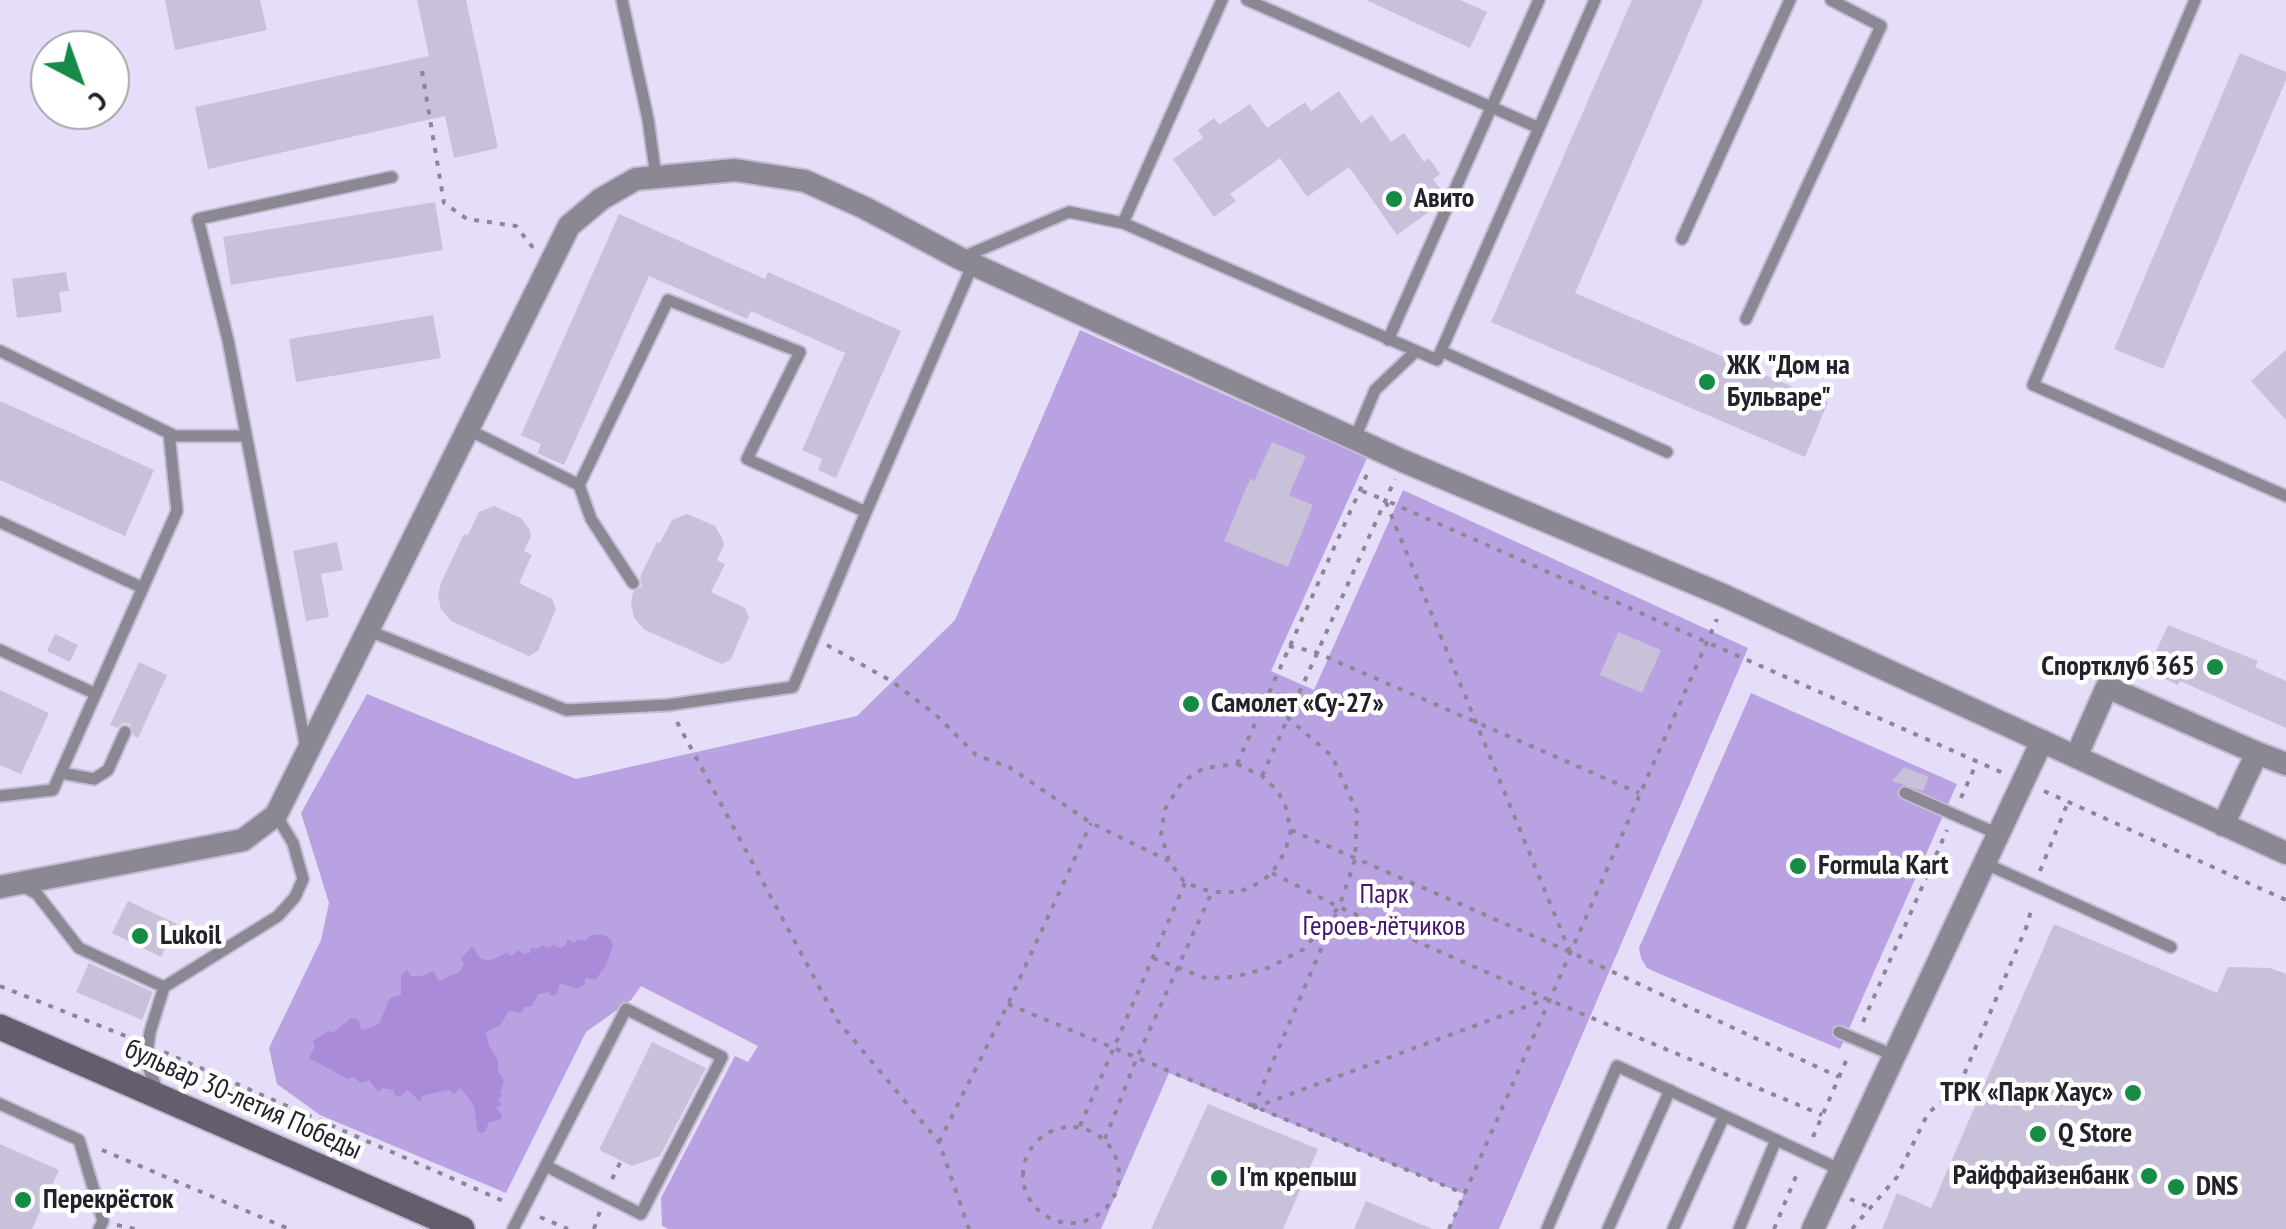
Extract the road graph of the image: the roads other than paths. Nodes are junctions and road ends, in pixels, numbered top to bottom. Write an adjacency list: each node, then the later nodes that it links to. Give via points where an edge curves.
1 (622, 0): 12 (lane)
2 (1222, 0): 13 (lane)
3 (1247, 0): 9 (lane)
4 (1539, 0): 9 (lane)
5 (1595, 0): 10 (lane)
6 (1790, 0): 14 (lane)
7 (1831, 0): 16 (lane, via 1881,26)
8 (2195, 0): 27 (lane, via 2033,384)
9 (1492, 107): 10 (lane); 17 (lane)
10 (1539, 128): 18 (lane)
11 (392, 177): 23 (lane, via 198,219)
12 (656, 177): 15 (street, via 736,170 805,181); 21 (street, via 636,179 569,226)
13 (1123, 224): 15 (lane, via 1068,212); 17 (lane)
14 (1682, 239)
15 (966, 261): 24 (street); 28 (lane)
16 (1746, 319)
17 (1388, 340): 20 (lane)
18 (1441, 350): 20 (lane, via 1437,360); 25 (lane)
19 (0, 351): 22 (lane)
20 (1415, 352): 24 (lane, via 1375,390)
21 (469, 430): 26 (lane); 32 (street)
22 (169, 433): 23 (lane); 31 (lane, via 178,510)
23 (246, 436): 39 (lane)
24 (1354, 438): 36 (street)
25 (1666, 452)
26 (579, 485): 28 (lane, via 668,300 800,352 747,459); 30 (lane, via 591,519)
27 (2286, 496)
28 (866, 512): 32 (lane, via 793,686 566,710)
29 (0, 522): 31 (lane)
30 (633, 583)
31 (143, 588): 34 (lane)
32 (368, 630): 39 (street)
33 (0, 650): 34 (lane)
34 (96, 694): 41 (lane)
35 (125, 732): 41 (lane, via 108,770 94,779)
36 (2042, 741): 38 (street); 46 (street)
37 (2257, 753): 38 (street, via 2106,687); 40 (street); 45 (street)
38 (2076, 757): 45 (street)
39 (307, 758): 44 (street)
40 (2286, 764)
41 (61, 773): 43 (lane, via 53,790)
42 (1904, 794): 46 (lane)
43 (0, 796)
44 (276, 816): 49 (street, via 243,840); 51 (lane, via 294,842 304,879 295,898 278,916)
45 (2223, 824): 47 (street)
46 (1998, 834): 48 (street)
47 (2286, 853)
48 (1984, 863): 50 (lane); 54 (street)
49 (9, 885): 51 (lane, via 37,894 78,948)
50 (2171, 947)
51 (164, 987): 56 (lane, via 146,1061)
52 (0, 1027): 56 (main road, бульвар 30-летия Победы)
53 (1839, 1032): 54 (lane)
54 (1893, 1055): 61 (street)
55 (1670, 1090): 58 (lane); 65 (lane, via 1616,1066); 66 (lane)
56 (160, 1096): 63 (main road, бульвар 30-летия Победы)
57 (0, 1104): 62 (lane, via 80,1140 103,1221)
58 (1724, 1116): 59 (lane); 67 (lane)
59 (1776, 1140): 61 (lane); 68 (lane)
60 (546, 1166): 60 (lane, via 641,1214 722,1057 626,1009); 64 (lane)
61 (1839, 1169): 69 (street)
62 (99, 1229)
63 (462, 1229)
64 (514, 1229)
65 (1547, 1229)
66 (1608, 1229)
67 (1673, 1229)
68 (1738, 1229)
69 (1813, 1229)

